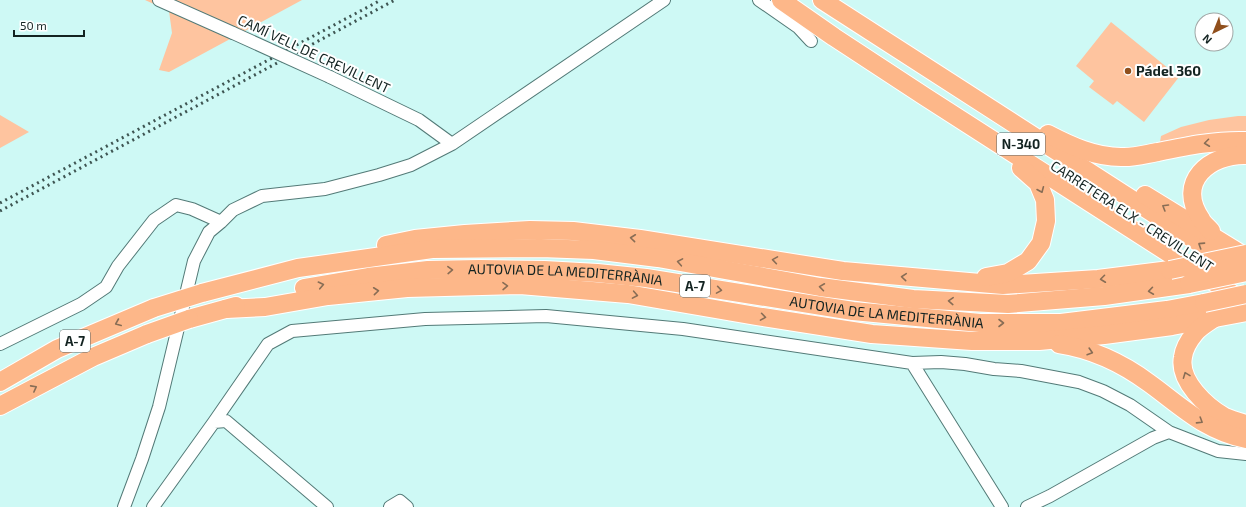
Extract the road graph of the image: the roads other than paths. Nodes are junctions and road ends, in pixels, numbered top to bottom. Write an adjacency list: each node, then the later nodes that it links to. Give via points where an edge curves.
1 (159, 0): 12 (street, CAMÍ VELL DE CREVILLENT, bridge, via 419,120)
2 (664, 0): 12 (street)
3 (759, 0): 8 (street, via 798,27)
4 (781, 0): 9 (highway)
5 (796, 0): 19 (highway, CARRETERA ELX - CREVILLENT / N-340)
6 (822, 0): 7 (highway, CARRETERA ELX - CREVILLENT / N-340)
7 (857, 22): 10 (highway); 17 (highway, CARRETERA ELX - CREVILLENT / N-340, one-way to 7)
8 (811, 41)
9 (924, 96): 18 (highway, one-way to 18, via 1010,158 1038,183 1045,200 1046,221 1041,243 1028,260 1008,273); 21 (highway)
10 (1030, 125): 11 (highway, one-way to 10, via 1229,140 1122,157 1100,155 1070,146); 15 (highway, one-way to 10)
11 (1246, 141)
12 (452, 144): 14 (street, via 411,165 379,175 325,189 262,196 234,210)
13 (1246, 155): 15 (highway, via 1222,158 1209,164 1199,174 1193,190 1201,220 1211,231)
14 (221, 222): 26 (street, via 176,205 154,220 118,266 106,287 81,304); 35 (street, via 210,232 194,261 159,408)
15 (1244, 255): 18 (highway, one-way to 18, bridge, via 1170,270 1098,279 1004,285)
16 (298, 268): 17 (highway, AUTOVIA DE LA MEDITERRÀNIA / A-7, one-way to 16, bridge, via 1104,296 1008,304 914,299 820,287 658,258 594,250 432,249); 18 (highway, one-way to 16, via 843,271 640,239 573,231 530,230 414,239 344,253); 28 (highway, AUTOVIA DE LA MEDITERRÀNIA / A-7, one-way to 28, bridge, via 202,292 154,308 57,349)
17 (1246, 273)
18 (956, 282)
19 (1246, 289)
20 (1246, 294): 22 (highway, AUTOVIA DE LA MEDITERRÀNIA / A-7, one-way to 20, bridge, via 334,282 428,270 480,269 544,270 646,278 853,310 980,323 1061,323 1167,310)
21 (1246, 303)
22 (226, 309): 25 (highway, one-way to 25, via 265,307 328,296 407,288 520,285 628,294 872,334 972,341); 29 (highway, AUTOVIA DE LA MEDITERRÀNIA / A-7, one-way to 22, bridge, via 93,357 147,334)
23 (1246, 312): 24 (highway)
24 (1220, 317): 25 (highway, via 1172,326); 31 (highway, one-way to 24, via 1226,417 1206,405 1193,390 1184,372 1182,358 1196,331)
25 (1039, 341): 33 (highway, one-way to 33, via 1094,352 1123,366 1200,422 1219,432)
26 (0, 344)
27 (912, 363): 30 (street, via 683,329 546,316 425,319 292,330 268,344); 32 (street, via 965,364 1079,382 1130,405); 40 (street)
28 (0, 382)
29 (0, 406)
30 (214, 422): 36 (street); 37 (street, via 226,421)
31 (1246, 424)
32 (1169, 432): 34 (street, via 1218,451); 41 (street, via 1153,438)
33 (1246, 439)
34 (1246, 454)
35 (124, 507)
36 (153, 507)
37 (327, 507)
38 (390, 507): 39 (street, via 400,501)
39 (407, 507)
40 (1002, 507)
41 (1027, 507)

